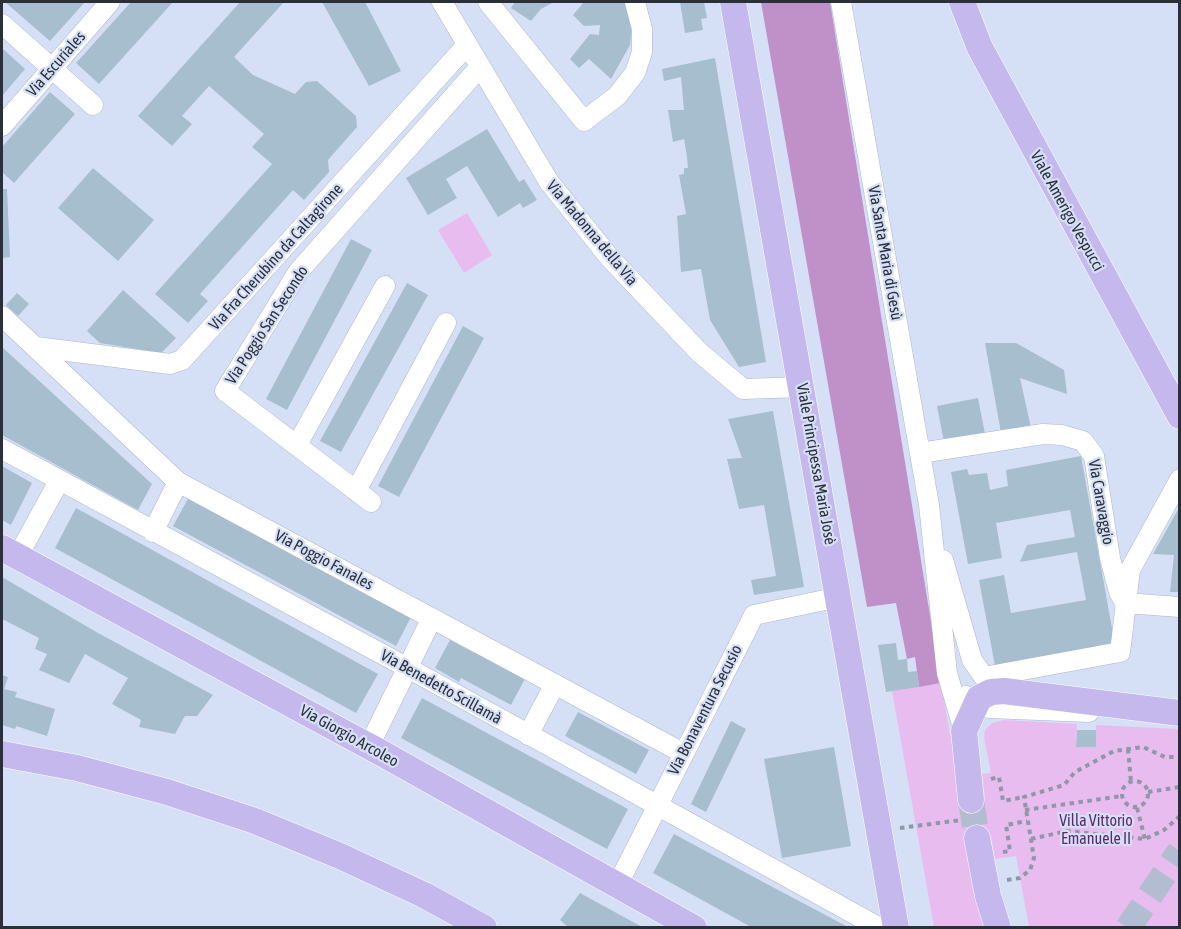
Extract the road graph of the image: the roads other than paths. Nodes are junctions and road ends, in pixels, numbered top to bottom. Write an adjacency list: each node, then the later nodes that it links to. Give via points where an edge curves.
1 (110, 2): 11 (street, Via Escuriales)
2 (442, 2): 9 (street, Via Madonna della Via)
3 (488, 2): 4 (street, via 584,121 617,96 635,73 642,52 642,29)
4 (635, 2)
5 (733, 2): 18 (main road, Viale Principessa Maria Josè)
6 (842, 2): 22 (street, Via Santa Maria di Gesù)
7 (962, 2): 19 (main road, Viale Amerigo Vespucci, via 980,48)
8 (2, 24): 11 (street)
9 (467, 45): 10 (street, Via Madonna della Via); 17 (street, Via Fra Cherubino da Caltagirone, via 182,360 170,364)
10 (479, 68): 18 (street, Via Madonna della Via, via 549,182 609,257 699,352 743,389); 20 (street, Via Poggio San Secondo, via 298,272 225,391)
11 (53, 69): 12 (street); 13 (street, Via Escuriales)
12 (93, 105)
13 (2, 126)
14 (384, 286): 20 (street)
15 (2, 316): 17 (street, Via Poggio Fanales)
16 (446, 323): 20 (street, Via Poggio San Secondo, via 363,497)
17 (36, 348): 25 (street, Via Poggio Fanales)
18 (803, 387): 29 (main road, Viale Principessa Maria Josè)
19 (1179, 416)
20 (297, 445)
21 (2, 449): 24 (street, Via Benedetto Scillamà)
22 (920, 453): 26 (street, Via Santa Maria di Gesù); 30 (street, Via Caravaggio, via 1042,434 1083,441 1094,456 1110,558)
23 (1179, 479): 30 (street, via 1130,570)
24 (59, 481): 27 (street, Via Benedetto Scillamà); 28 (street)
25 (178, 482): 27 (street); 32 (street, Via Poggio Fanales)
26 (929, 505): 34 (street); 36 (street, via 972,660)
27 (153, 532): 33 (street, Via Benedetto Scillamà)
28 (10, 552): 41 (main road, Via Giorgio Arcoleo)
29 (839, 597): 42 (street, Via Bonaventura Secusio, via 754,615); 49 (main road, Viale Principessa Maria Josè)
30 (1125, 603): 31 (street); 36 (street, via 1120,652)
31 (1179, 607)
32 (432, 618): 33 (street); 35 (street, Via Poggio Fanales)
33 (408, 668): 40 (street, Via Benedetto Scillamà); 41 (street)
34 (947, 673): 37 (street); 39 (street)
35 (555, 684): 40 (street); 42 (street, Via Poggio Fanales)
36 (994, 684): 37 (main road, via 991,692); 38 (main road)
37 (976, 704): 38 (street, via 989,708 1103,713); 39 (main road)
38 (1177, 712)
39 (964, 731): 50 (main road, via 981,818 986,884)
40 (528, 735): 44 (street, Via Benedetto Scillamà)
41 (369, 746): 45 (main road, Via Giorgio Arcoleo)
42 (683, 753): 44 (street, Via Bonaventura Secusio)
43 (2, 754): 46 (main road, via 77,768 255,821 340,856)
44 (657, 804): 45 (street, Via Bonaventura Secusio); 48 (street, Via Benedetto Scillamà)
45 (618, 884): 47 (main road, Via Giorgio Arcoleo)
46 (484, 927)
47 (694, 927)
48 (880, 927)
49 (896, 927)
50 (998, 927)

